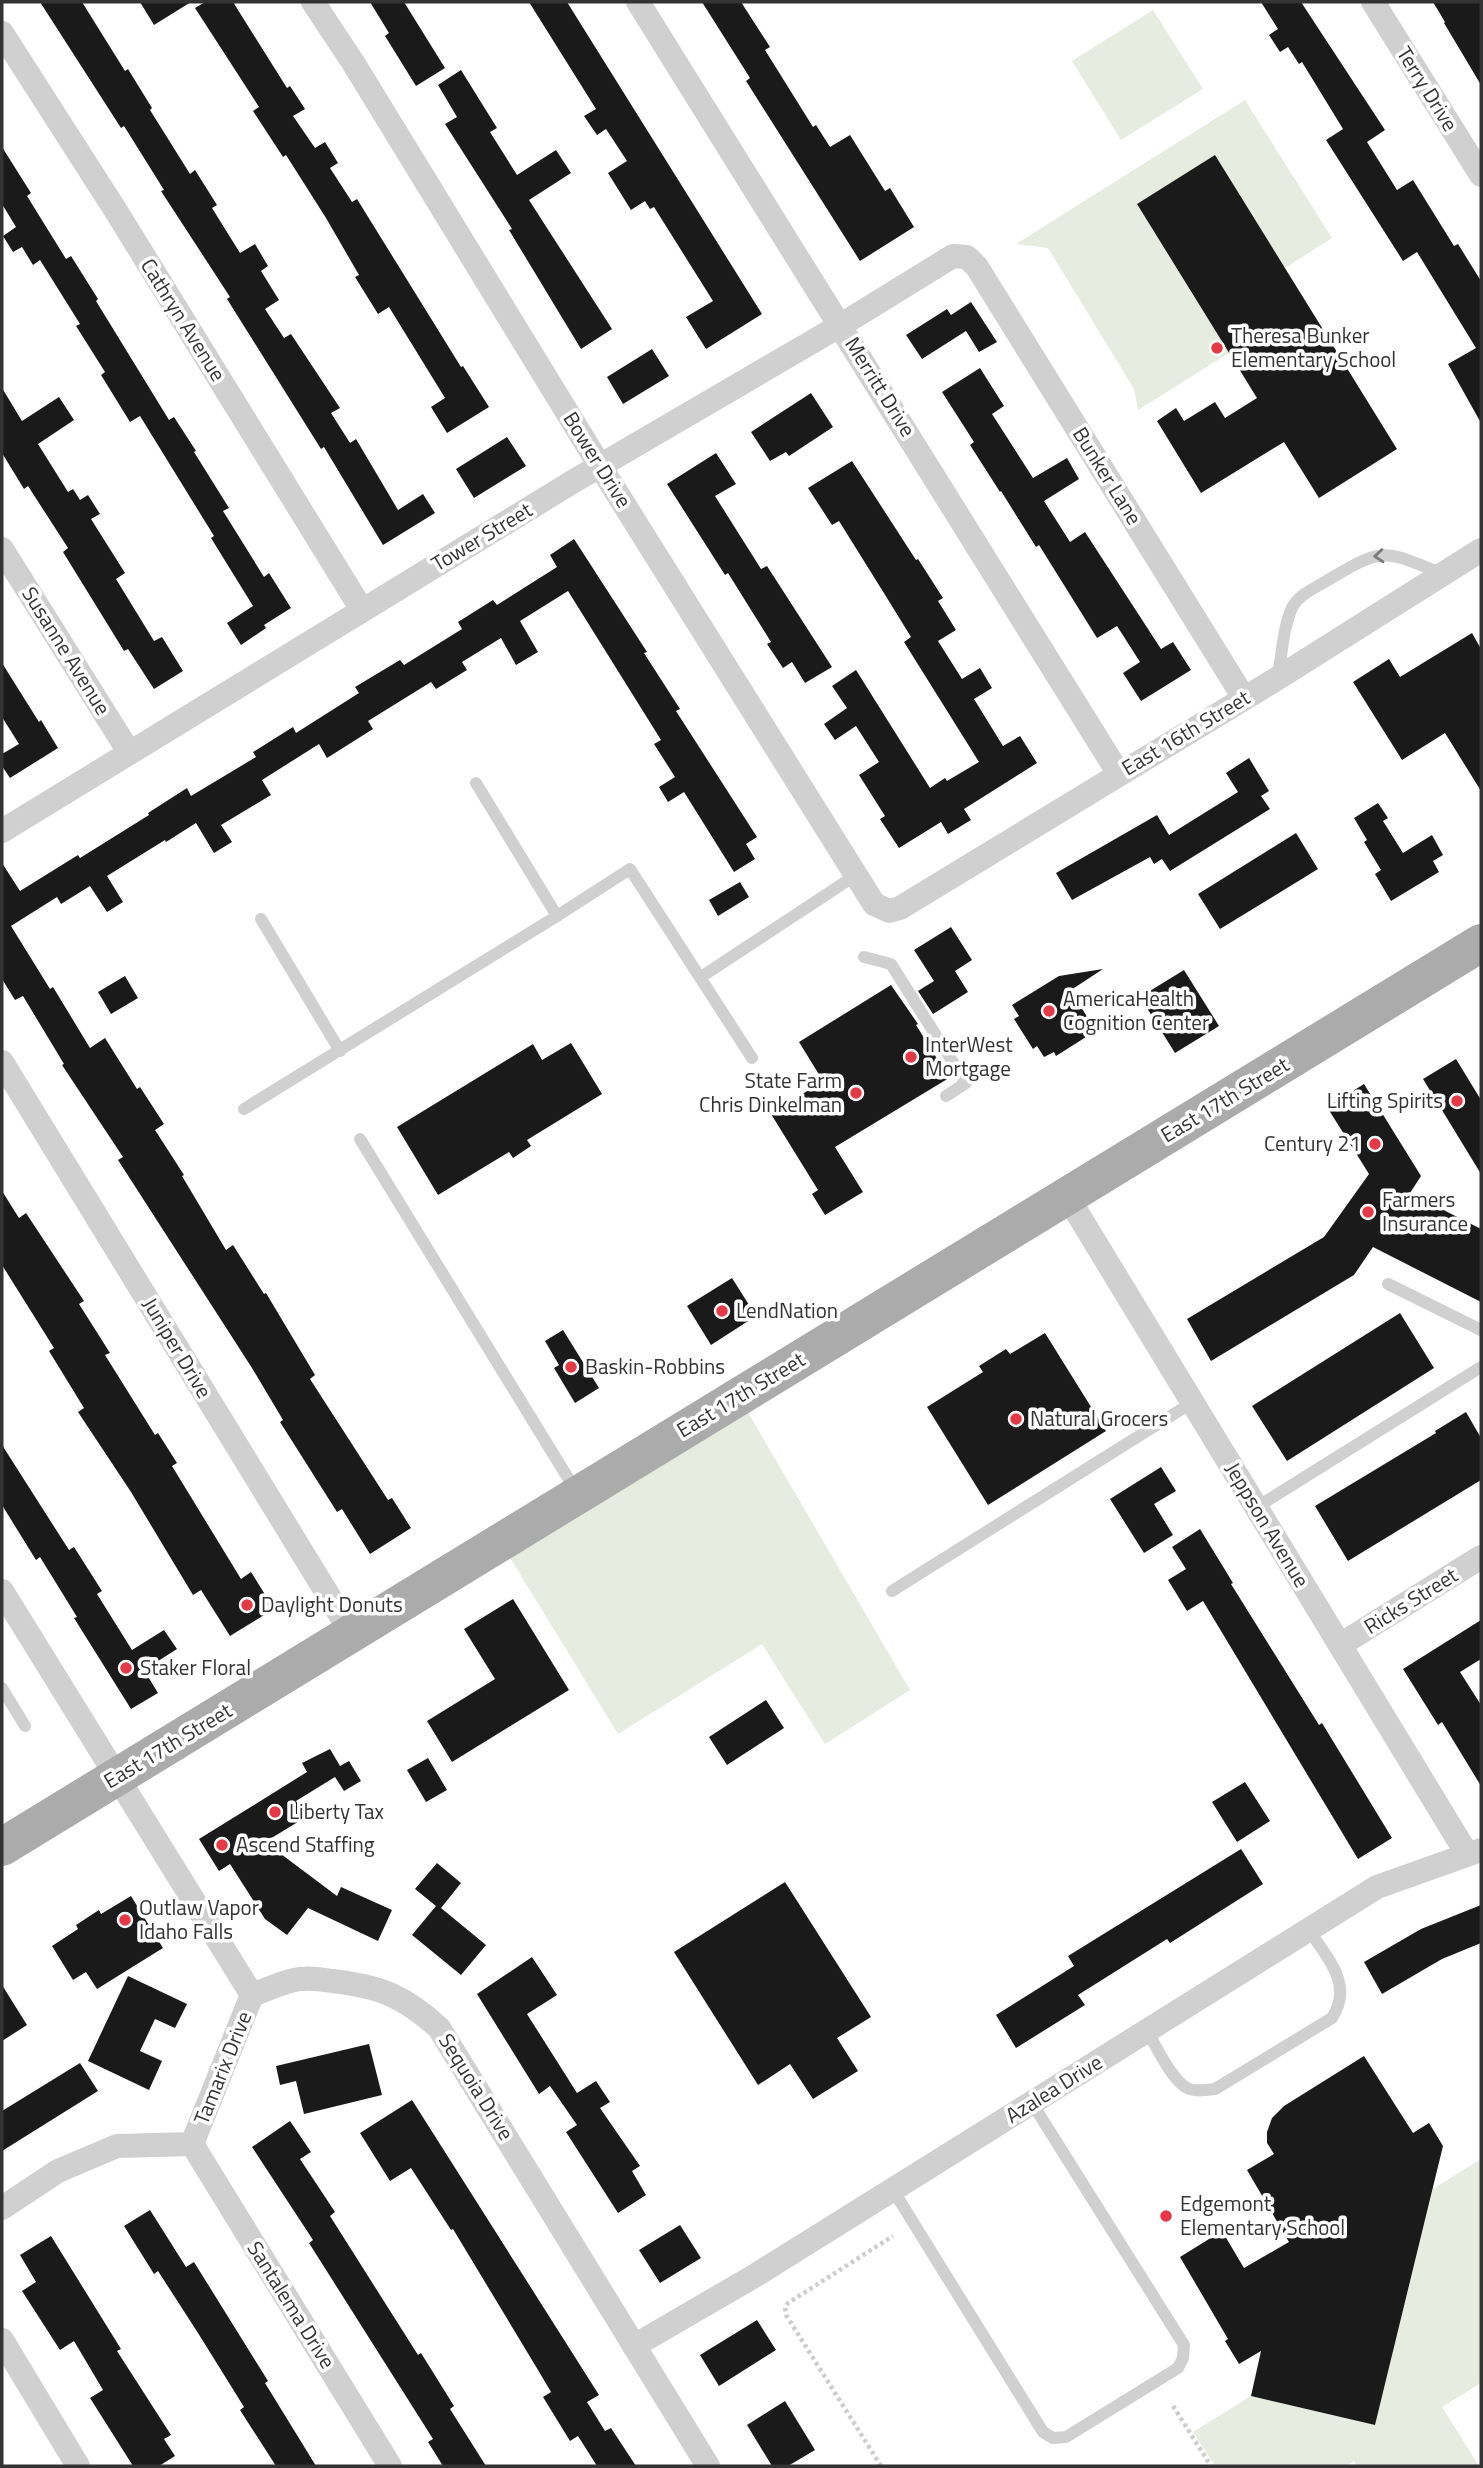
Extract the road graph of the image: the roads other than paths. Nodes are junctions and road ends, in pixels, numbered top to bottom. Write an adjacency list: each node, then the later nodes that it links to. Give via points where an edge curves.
1 (313, 2): 8 (street, Bower Drive)
2 (638, 2): 7 (street, Merritt Drive)
3 (1373, 2): 5 (street, Terry Drive)
4 (2, 33): 12 (street, Cathryn Avenue)
5 (1481, 175)
6 (967, 257): 7 (street, Tower Street, via 953,256); 14 (street, Bunker Lane)
7 (841, 325): 8 (street, Tower Street); 16 (street, Merritt Drive)
8 (600, 466): 12 (street, Tower Street); 19 (street, Bower Drive)
9 (2, 549): 15 (street, Susanne Avenue)
10 (1481, 550): 11 (street, East 16th Street)
11 (1444, 574): 13 (street, East 16th Street); 13 (lane, one-way to 13, via 1380,553 1303,596 1290,618)
12 (362, 610): 15 (street, Tower Street)
13 (1278, 678): 14 (street, East 16th Street)
14 (1244, 698): 16 (street, East 16th Street)
15 (129, 752): 18 (street, Tower Street)
16 (1119, 774): 20 (street, East 16th Street)
17 (476, 783): 21 (lane)
18 (2, 831)
19 (856, 875): 20 (street, Bower Drive, via 874,904); 25 (lane)
20 (889, 911)
21 (557, 916): 25 (lane, via 630,869); 26 (lane)
22 (261, 919): 26 (lane)
23 (1481, 943): 32 (main road, East 17th Street)
24 (864, 957): 29 (lane, via 891,964 966,1083)
25 (701, 976): 27 (lane)
26 (340, 1051): 30 (lane)
27 (752, 1058)
28 (2, 1062): 42 (street, Juniper Drive)
29 (946, 1096)
30 (244, 1109)
31 (360, 1139): 37 (lane)
32 (1067, 1196): 36 (street, Jeppson Avenue); 37 (main road, East 17th Street)
33 (1388, 1284): 34 (lane)
34 (1481, 1330)
35 (1481, 1367): 38 (lane)
36 (1193, 1402): 38 (street, Jeppson Avenue); 41 (lane)
37 (578, 1494): 42 (main road, East 17th Street)
38 (1257, 1507): 43 (street, Jeppson Avenue)
39 (1481, 1557): 43 (street, Ricks Street)
40 (2, 1591): 46 (street)
41 (892, 1591)
42 (352, 1634): 46 (main road, East 17th Street)
43 (1340, 1645): 48 (street, Jeppson Avenue)
44 (2, 1688): 45 (lane)
45 (25, 1726)
46 (116, 1778): 47 (main road, East 17th Street); 50 (street)
47 (2, 1847)
48 (1474, 1852): 49 (street, Azalea Drive, via 1377,1887)
49 (1309, 1930): 51 (street, Azalea Drive); 51 (lane, via 1337,1975 1341,1990 1340,2006 1332,2018 1215,2089 1200,2091 1177,2079)
50 (252, 1995): 53 (street, Tamarix Drive); 57 (street, Sequoia Drive, via 294,1980 363,1984 394,1994 439,2028)
51 (1147, 2031): 52 (street, Azalea Drive)
52 (1032, 2103): 54 (street, Azalea Drive); 54 (lane, via 1184,2345 1178,2368 1066,2437 1053,2438 1044,2431)
53 (192, 2144): 55 (street, Tamarix Drive, via 117,2146 58,2171); 59 (street, Santalema Drive)
54 (893, 2190): 57 (street, Azalea Drive)
55 (2, 2208)
56 (2, 2340): 58 (street)
57 (634, 2346): 60 (street, Sequoia Drive)
58 (78, 2466)
59 (390, 2466)
60 (708, 2466)

